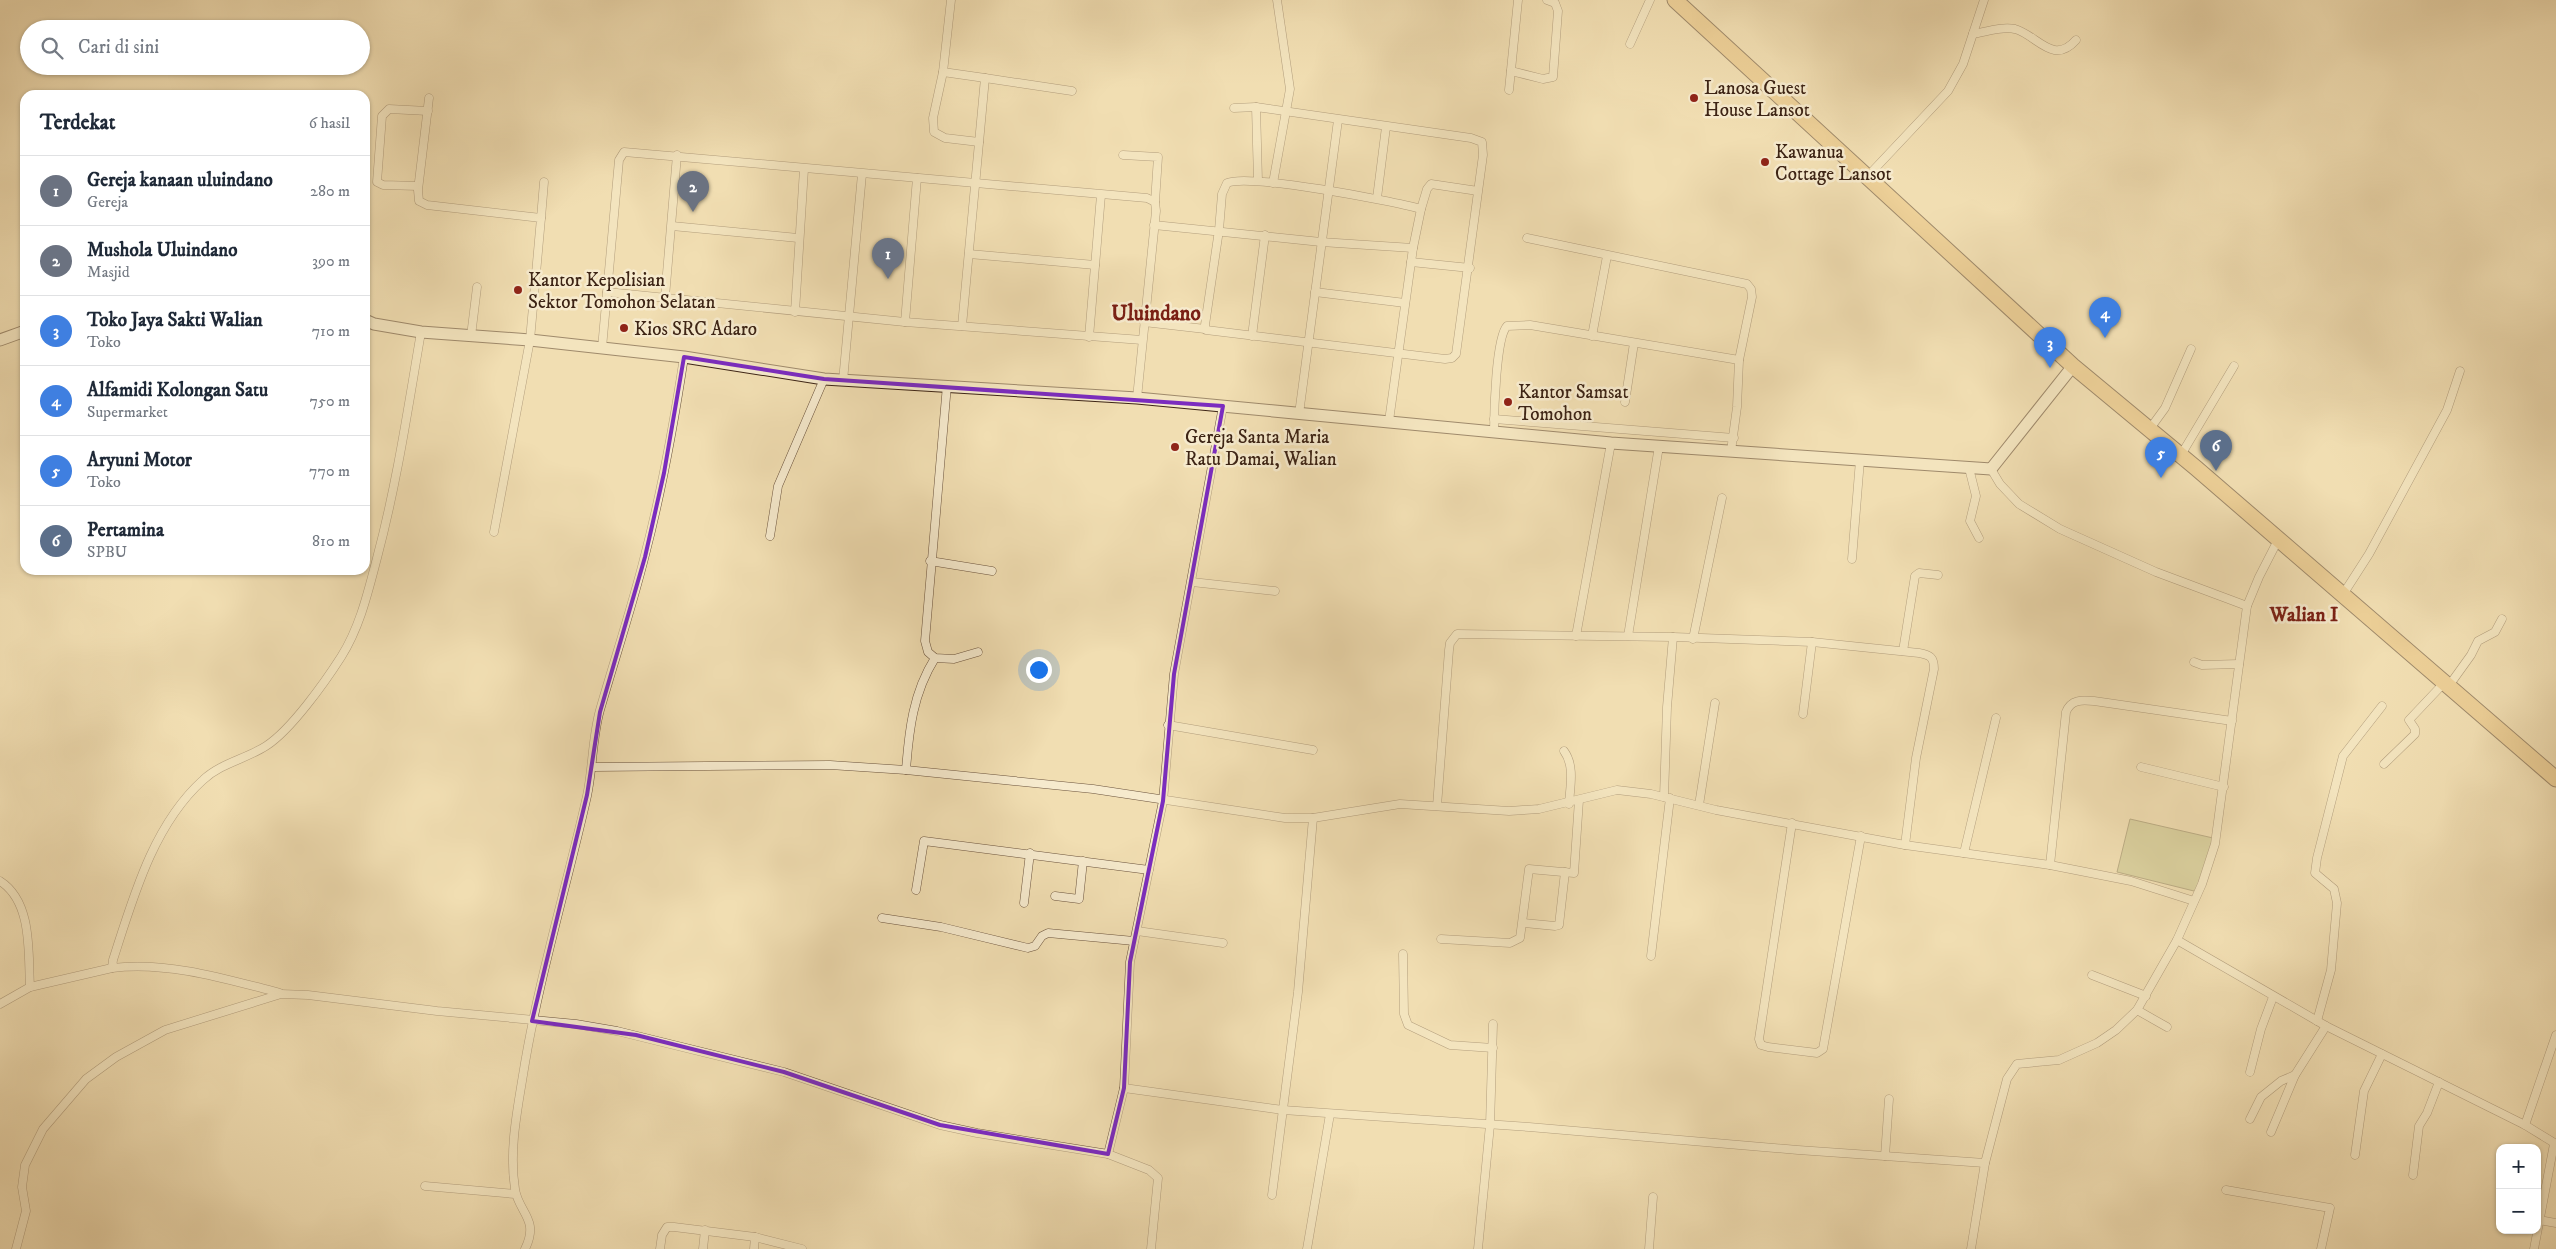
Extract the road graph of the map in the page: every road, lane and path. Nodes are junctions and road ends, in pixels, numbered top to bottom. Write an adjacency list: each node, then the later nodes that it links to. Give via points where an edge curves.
1 (951, 0): 12 (street)
2 (1277, 0): 19 (street, via 1290,89)
3 (1518, 0): 11 (street)
4 (1547, 0): 11 (street, via 1555,4 1558,11 1553,77 1543,79)
5 (1650, 0): 10 (street)
6 (1984, 0): 8 (street)
7 (1679, 1): 28 (highway)
8 (1973, 34): 9 (street, via 2007,28 2017,30 2046,48 2056,49 2070,47); 28 (street, via 1963,64 1948,90)
9 (2076, 40)
10 (1630, 44)
11 (1511, 71): 14 (street)
12 (943, 72): 13 (street); 23 (street, via 933,118 934,132 945,138)
13 (985, 78): 15 (street); 23 (street)
14 (1509, 90)
15 (1072, 91)
16 (430, 98): 20 (street)
17 (1256, 107): 18 (street); 19 (street); 30 (street)
18 (1234, 108)
19 (1285, 110): 21 (street); 33 (street)
20 (428, 111): 34 (street); 34 (street, via 388,109 382,116 377,182)
21 (1338, 120): 22 (street); 35 (street)
22 (1386, 127): 36 (street, via 1479,139 1483,147); 38 (street)
23 (979, 142): 32 (street)
24 (677, 155): 26 (street); 43 (street); 56 (street, via 628,151 620,156)
25 (1123, 155): 39 (street, via 1158,157)
26 (804, 169): 27 (street); 46 (street)
27 (862, 174): 29 (street); 61 (street)
28 (1867, 177): 83 (highway)
29 (917, 178): 32 (street); 63 (street)
30 (1258, 181): 33 (street); 44 (street, via 1227,183 1222,194)
31 (544, 182): 41 (street)
32 (976, 182): 37 (street); 50 (street)
33 (1273, 184): 35 (street)
34 (418, 186): 41 (street, via 419,200 427,205)
35 (1327, 191): 38 (street); 48 (street)
36 (1478, 191): 40 (street, via 1431,184); 54 (street)
37 (1100, 194): 39 (street, via 1147,198); 53 (street)
38 (1377, 198): 40 (street)
39 (1155, 202): 42 (street)
40 (1421, 209): 49 (street)
41 (541, 218): 74 (street)
42 (1154, 225): 44 (street); 64 (street)
43 (672, 226): 46 (street); 58 (street)
44 (1219, 230): 45 (street); 66 (street)
45 (1265, 235): 48 (street); 70 (street)
46 (798, 238): 60 (street)
47 (1527, 238): 51 (street)
48 (1321, 242): 49 (street); 57 (street)
49 (1413, 248): 52 (street)
50 (969, 254): 53 (street); 65 (street)
51 (1607, 256): 71 (street); 82 (street, via 1747,284 1752,297)
52 (1411, 262): 54 (street); 59 (street)
53 (1095, 265): 72 (street)
54 (1470, 268): 80 (street, via 1455,357 1445,360)
55 (477, 287): 69 (street)
56 (608, 292): 58 (street); 78 (street)
57 (1315, 292): 59 (street); 76 (street)
58 (665, 297): 60 (street)
59 (1405, 303): 80 (street)
60 (795, 312): 61 (street)
61 (850, 316): 63 (street); 87 (street)
62 (370, 322): 67 (street)
63 (905, 322): 65 (street)
64 (1144, 322): 66 (street); 75 (street)
65 (962, 326): 72 (street)
66 (1206, 329): 70 (street)
67 (421, 332): 69 (street); 174 (street, via 394,490 359,622 341,657 285,731 267,746 205,778 180,806 157,844 135,893)
68 (20, 333): 73 (street)
69 (472, 336): 74 (street)
70 (1252, 336): 76 (street)
71 (1592, 336): 77 (street); 93 (street, via 1530,325 1507,326 1500,347)
72 (1089, 337): 75 (street)
73 (0, 340)
74 (530, 340): 78 (street); 106 (street)
75 (1142, 340): 89 (street)
76 (1308, 343): 80 (street); 92 (street)
77 (1634, 343): 82 (street); 90 (street)
78 (602, 348): 81 (street)
79 (2191, 348): 95 (street, via 2168,401)
80 (1398, 353): 94 (street)
81 (684, 357): 86 (street); 139 (street, via 664,473 645,557 600,712)
82 (1739, 360): 97 (street)
83 (2073, 366): 95 (highway); 104 (street)
84 (2234, 366): 101 (street)
85 (2460, 371): 116 (street, via 2447,410 2369,554)
86 (824, 379): 87 (street); 107 (street, via 778,486)
87 (843, 381): 88 (street)
88 (947, 385): 89 (street); 111 (street)
89 (1137, 398): 91 (street)
90 (1625, 402)
91 (1223, 406): 92 (street); 114 (street)
92 (1299, 414): 94 (street)
93 (1494, 419): 96 (street); 97 (street)
94 (1390, 420): 96 (street)
95 (2149, 430): 101 (highway)
96 (1494, 432): 98 (street)
97 (1734, 438): 100 (street)
98 (1611, 443): 99 (street); 119 (street)
99 (1659, 446): 100 (street); 120 (street)
100 (1731, 451): 102 (street)
101 (2181, 455): 109 (highway)
102 (1860, 460): 103 (street); 110 (street)
103 (1969, 468): 104 (street); 108 (street, via 1976,496 1970,521)
104 (1991, 469): 117 (street, via 2019,504 2060,529 2156,572)
105 (1722, 498): 122 (street)
106 (494, 532)
107 (770, 536)
108 (1979, 538)
109 (2278, 540): 116 (highway); 117 (street)
110 (1852, 559)
111 (930, 562): 112 (street); 126 (street, via 925,641 928,652)
112 (992, 571)
113 (1938, 575): 124 (street, via 1915,576)
114 (1192, 582): 115 (street); 135 (street, via 1174,674)
115 (1275, 591)
116 (2342, 596): 129 (highway)
117 (2247, 606): 128 (street)
118 (2502, 619): 129 (street, via 2494,632 2478,641 2471,655)
119 (1576, 636): 120 (street); 149 (street, via 1466,632 1453,637 1449,650)
120 (1628, 636): 121 (street)
121 (1674, 637): 122 (street); 144 (street, via 1667,707)
122 (1693, 639): 123 (street)
123 (1812, 642): 124 (street); 132 (street)
124 (1903, 651): 153 (street, via 1927,654 1934,660 1916,758)
125 (978, 652): 126 (street, via 954,659)
126 (935, 658): 141 (street, via 919,689 909,726)
127 (2194, 662): 128 (street, via 2202,665)
128 (2239, 664): 134 (street)
129 (2446, 685): 138 (street, via 2410,718 2415,734); 142 (highway)
130 (1715, 703): 148 (street)
131 (2382, 706): 183 (street, via 2343,756 2317,858 2315,873 2334,889 2337,904 2331,970)
132 (1803, 714)
133 (1996, 718): 155 (street)
134 (2232, 721): 143 (street); 157 (street, via 2094,700 2075,701 2068,705)
135 (1168, 725): 136 (street); 146 (street)
136 (1313, 750)
137 (1564, 751): 147 (street, via 1570,760 1571,770)
138 (2384, 764)
139 (593, 767): 141 (street, via 830,765); 182 (street)
140 (2141, 767): 143 (street)
141 (906, 770): 146 (street, via 1093,789)
142 (2556, 779)
143 (2224, 787): 163 (street, via 2210,864)
144 (1667, 798): 145 (street, via 1618,790); 148 (street); 173 (street)
145 (1579, 800): 147 (street); 159 (street, via 1575,870 1574,873)
146 (1163, 801): 150 (street, via 1284,818); 158 (street)
147 (1569, 804): 149 (street, via 1509,811)
148 (1699, 805): 151 (street)
149 (1438, 806): 150 (street, via 1400,804)
150 (1313, 818): 195 (street, via 1298,992)
151 (1792, 823): 152 (street); 152 (street, via 1759,1039 1760,1045 1768,1047 1817,1053 1823,1049)
152 (1861, 836): 153 (street)
153 (1905, 845): 155 (street)
154 (1030, 853): 156 (street); 161 (street, via 924,841); 164 (street)
155 (1964, 854): 157 (street)
156 (1083, 861): 158 (street); 162 (street, via 1079,899)
157 (2050, 866): 163 (street, via 2131,881)
158 (1149, 870): 167 (street)
159 (1565, 872): 166 (street, via 1529,869); 166 (street, via 1559,925)
160 (0, 881): 176 (street, via 19,902 26,929)
161 (916, 890)
162 (1055, 896)
163 (2194, 901): 169 (street)
164 (1024, 903)
165 (882, 918): 170 (street, via 941,927 1028,948 1035,946 1048,933)
166 (1523, 922): 168 (street, via 1520,938 1510,943)
167 (1137, 931): 170 (street); 171 (street)
168 (1441, 939)
169 (2177, 940): 178 (street); 179 (street)
170 (1134, 941): 193 (street, via 1127,1002)
171 (1223, 943)
172 (1403, 954): 188 (street, via 1404,1014 1408,1025 1450,1045)
173 (1650, 956)
174 (112, 968): 176 (street); 177 (street, via 150,966 237,982)
175 (2092, 975): 178 (street)
176 (30, 987): 180 (street)
177 (281, 994): 182 (street); 218 (street, via 165,1030 116,1057 86,1079 43,1129 25,1164 22,1187 26,1211)
178 (2146, 996): 181 (street)
179 (2273, 997): 183 (street); 190 (street)
180 (0, 1004)
181 (2137, 1010): 186 (street); 205 (street, via 2116,1030 2072,1055 2050,1062 2024,1061 2017,1064 2007,1079)
182 (532, 1021): 202 (street, via 576,1024 636,1035 784,1072 940,1125); 209 (street, via 516,1117)
183 (2318, 1021): 185 (street)
184 (1494, 1024): 188 (street)
185 (2326, 1026): 189 (street); 191 (street)
186 (2167, 1027)
187 (2556, 1035): 199 (street)
188 (1493, 1048): 198 (street)
189 (2382, 1054): 192 (street); 204 (street, via 2364,1091)
190 (2250, 1072)
191 (2295, 1075): 197 (street, via 2260,1096); 200 (street)
192 (2439, 1082): 199 (street); 206 (street, via 2419,1126)
193 (1124, 1088): 195 (street); 202 (street)
194 (1889, 1099): 203 (street)
195 (1283, 1110): 196 (street); 210 (street)
196 (1330, 1114): 198 (street); 225 (street)
197 (2250, 1119)
198 (1490, 1125): 203 (street); 226 (street)
199 (2525, 1125): 201 (street)
200 (2271, 1132)
201 (2555, 1144): 212 (street)
202 (1108, 1154): 224 (street, via 1149,1170 1158,1178)
203 (1885, 1156): 205 (street)
204 (2355, 1156)
205 (1986, 1163): 228 (street)
206 (2413, 1175)
207 (425, 1186): 209 (street)
208 (2226, 1190): 229 (street, via 2330,1208)
209 (515, 1194): 219 (street, via 530,1226 530,1241)
210 (1272, 1194)
211 (1653, 1197): 227 (street)
212 (2541, 1210)
213 (2541, 1220): 214 (street)
214 (2556, 1223)
215 (705, 1230): 217 (street); 220 (street, via 667,1227); 221 (street)
216 (2537, 1234): 230 (street)
217 (755, 1236): 222 (street); 223 (street)
218 (16, 1249)
219 (526, 1249)
220 (660, 1249)
221 (703, 1249)
222 (754, 1249)
223 (802, 1249)
224 (1151, 1249)
225 (1307, 1249)
226 (1478, 1249)
227 (1649, 1249)
228 (1971, 1249)
229 (2321, 1249)
230 (2534, 1249)

